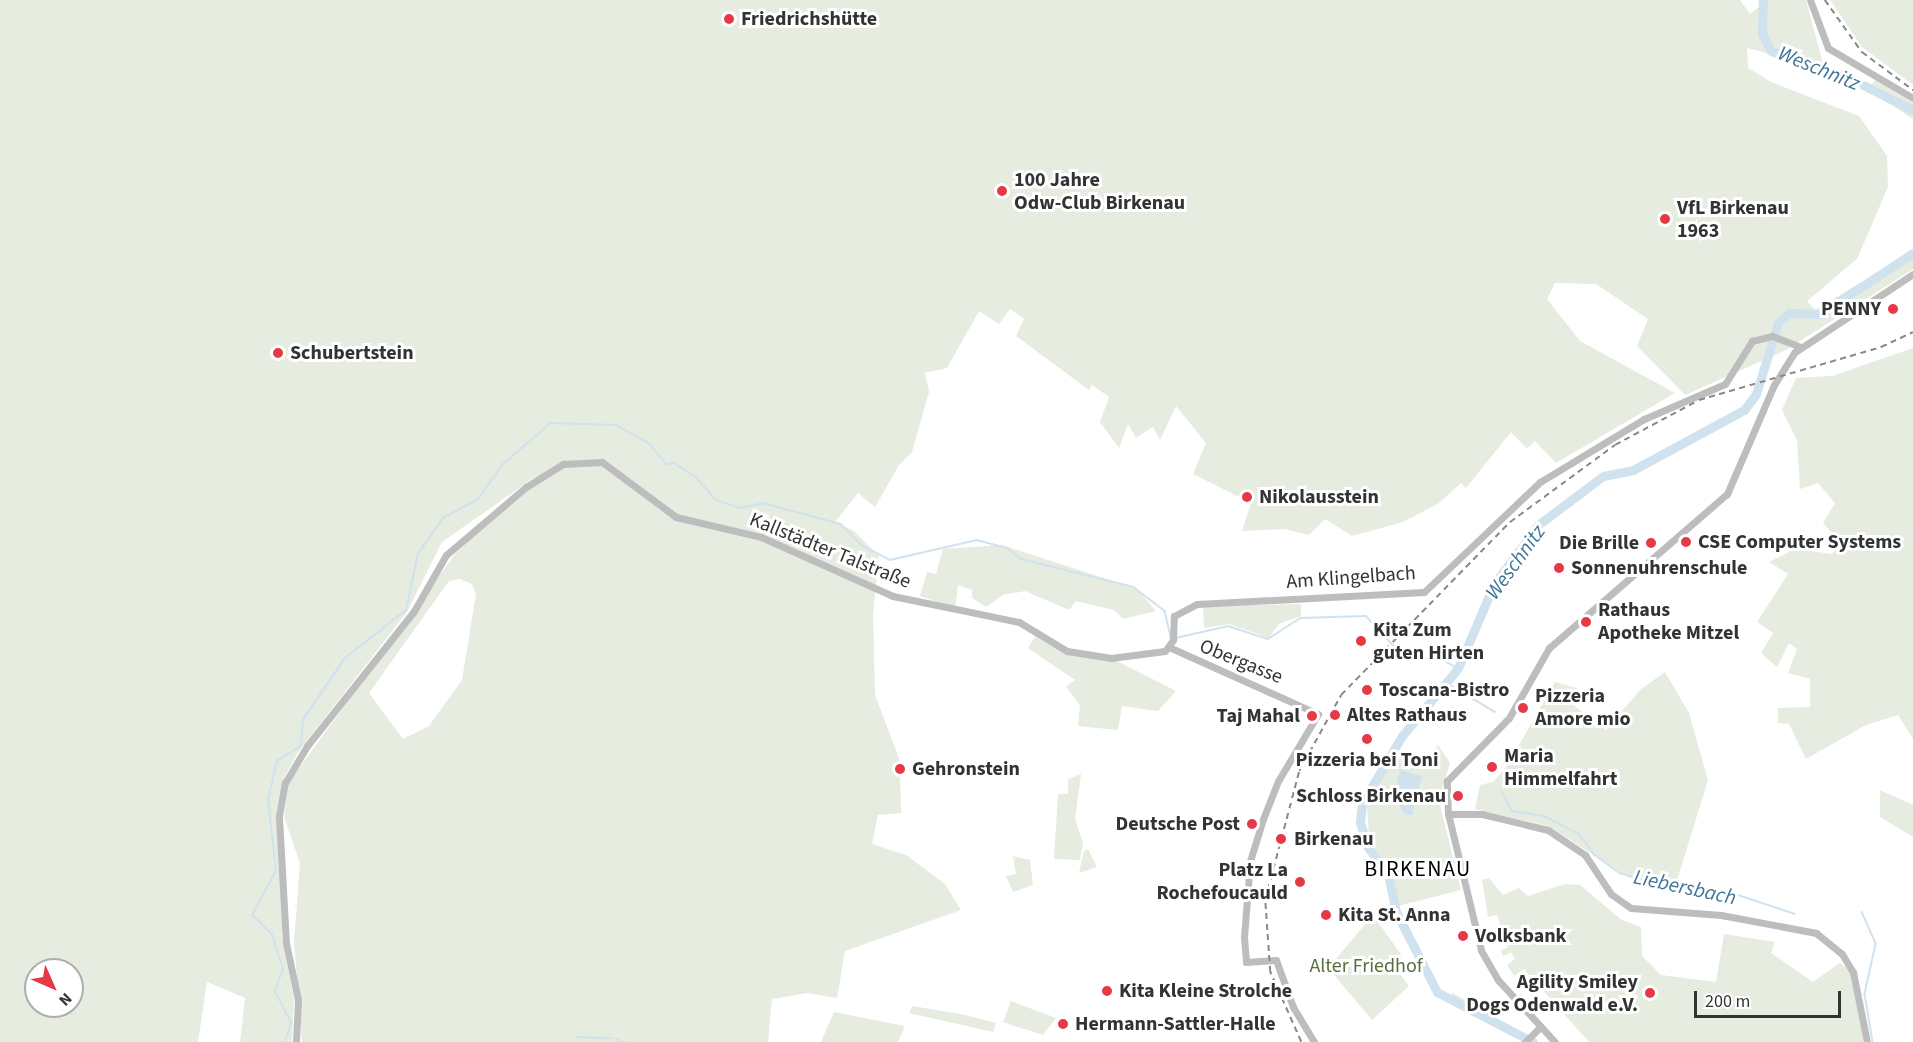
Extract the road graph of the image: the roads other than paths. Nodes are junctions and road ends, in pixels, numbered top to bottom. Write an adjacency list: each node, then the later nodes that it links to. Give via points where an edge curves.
1 (1810, 0): 2 (main road, via 1828,48)
2 (1913, 98)
3 (1913, 273): 5 (main road)
4 (1781, 338): 5 (main road); 5 (main road); 6 (main road, Am Klingelbach, via 1762,336 1746,347 1725,384 1657,412 1555,472 1418,594 1219,601 1177,613)
5 (1797, 349): 8 (main road, via 1774,385 1727,494 1549,648 1509,718 1451,774 1445,790)
6 (1171, 641): 7 (main road, Obergasse); 11 (main road, Obergasse, via 1318,715 1278,781 1250,861 1246,962 1275,960 1293,1007)
7 (1152, 652): 10 (main road, Kallstädter Talstraße, via 1103,658 1067,651 1019,622 893,596 761,537 700,525 666,512 610,466 576,461 546,473 446,555 414,611 307,746 280,796 286,943 298,1000)
8 (1448, 814): 9 (main road, via 1481,950 1498,981); 14 (main road, via 1482,814 1548,830 1585,855 1611,894 1631,908 1721,915 1816,933 1842,954 1853,972)
9 (1540, 1027): 12 (main road); 13 (main road)
10 (296, 1042)
11 (1314, 1042)
12 (1526, 1042)
13 (1556, 1042)
14 (1867, 1042)

